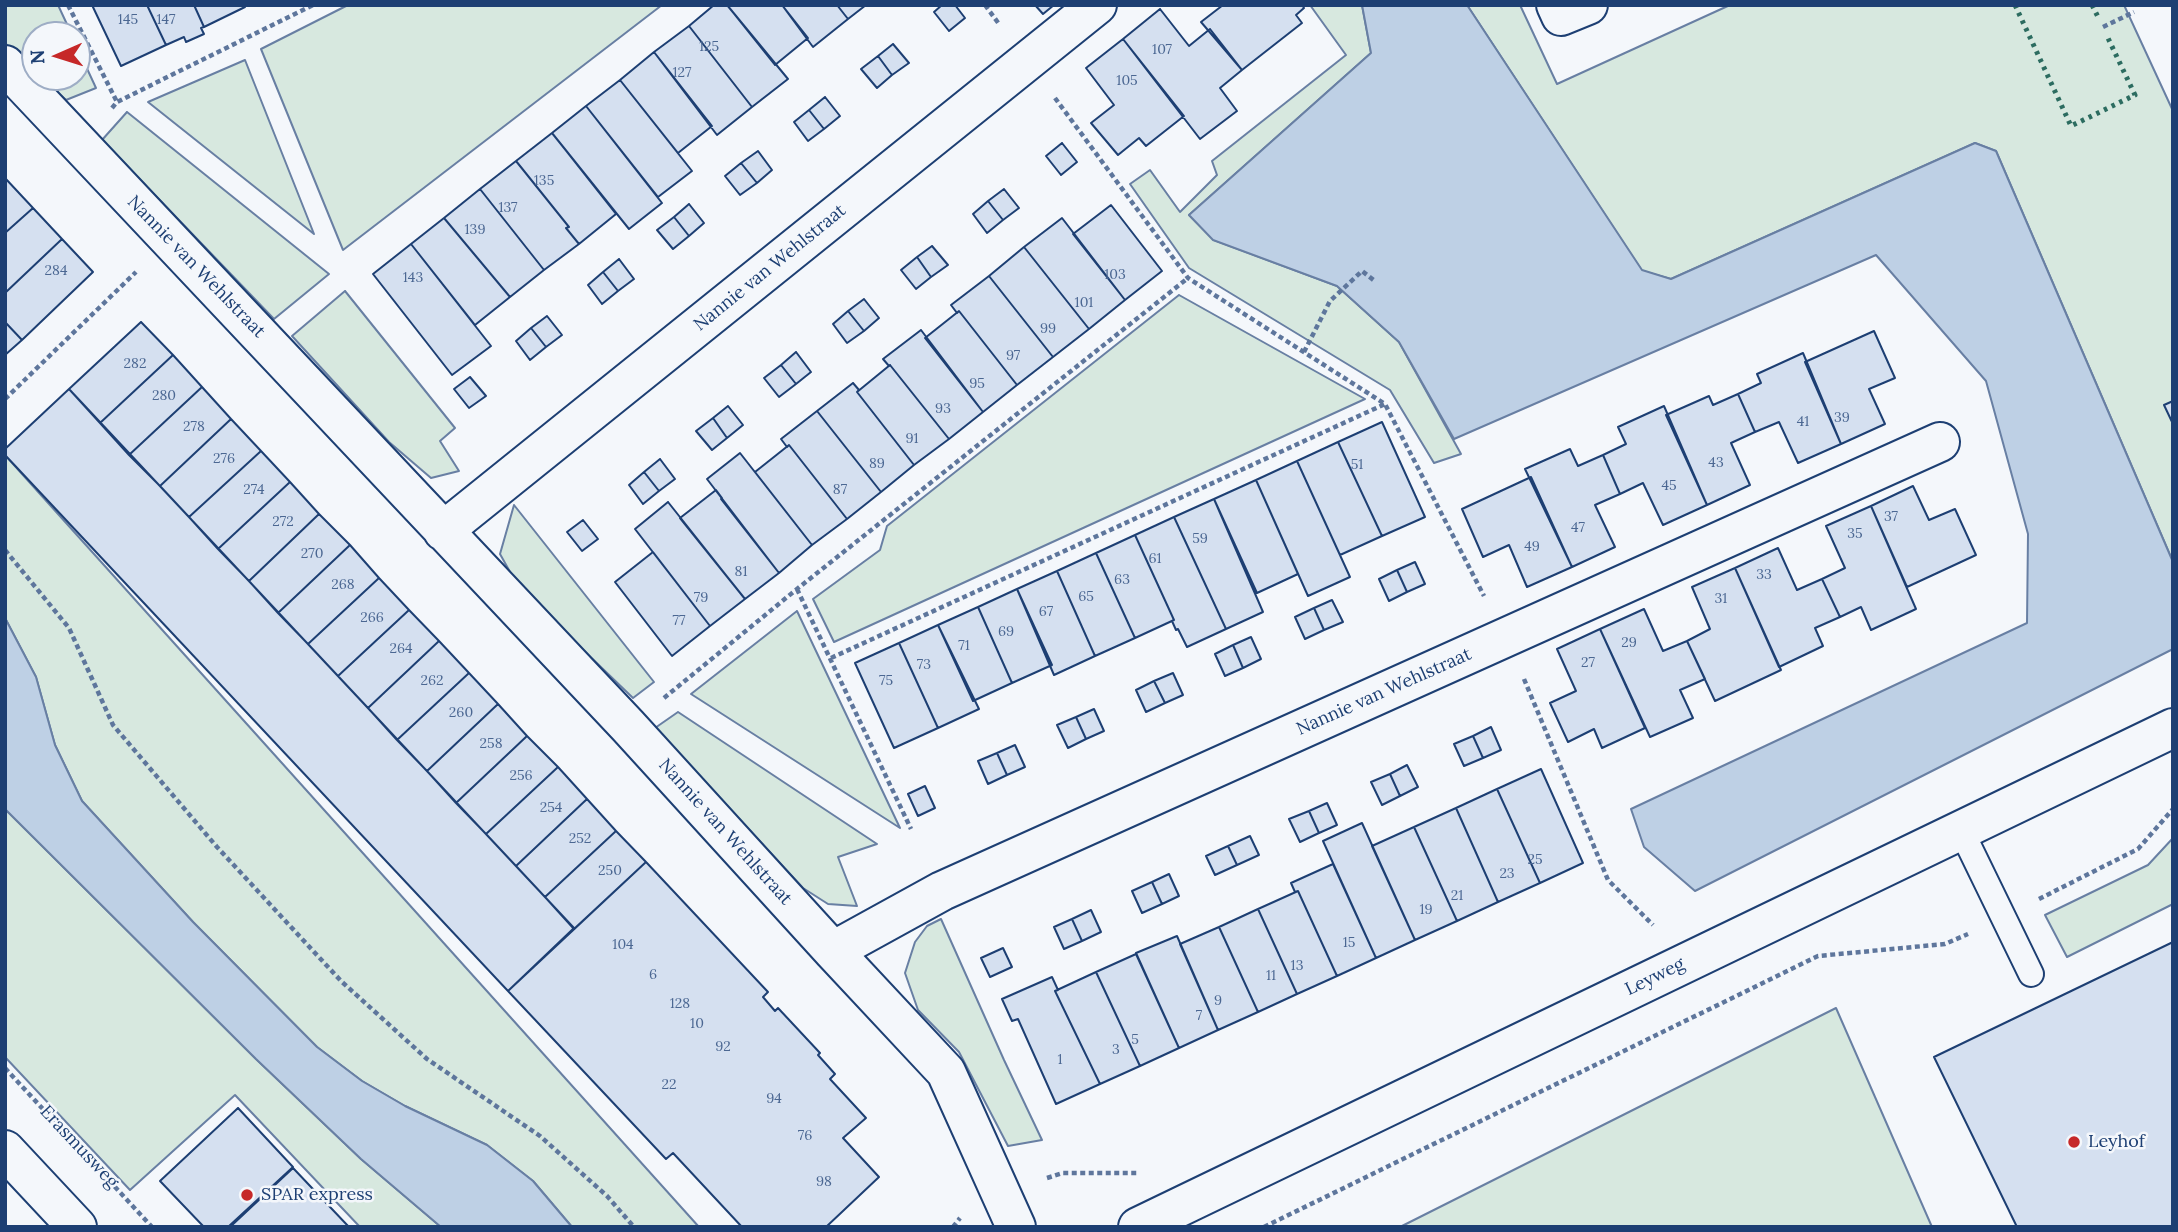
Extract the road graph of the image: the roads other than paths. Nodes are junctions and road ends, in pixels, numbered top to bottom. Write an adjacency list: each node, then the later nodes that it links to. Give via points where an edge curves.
1 (1097, 5): 6 (street, Nannie van Wehlstraat)
2 (1556, 5): 3 (street, via 1561,16)
3 (1588, 5)
4 (5, 65): 6 (street, Nannie van Wehlstraat)
5 (1940, 442): 9 (street, Nannie van Wehlstraat, via 942,891)
6 (443, 531): 9 (street, Nannie van Wehlstraat)
7 (2173, 728): 8 (street, Leyweg)
8 (1961, 830): 10 (lane); 14 (street, Leyweg)
9 (833, 951): 13 (street, Nannie van Wehlstraat, via 946,1072)
10 (2031, 974)
11 (5, 1150): 12 (street)
12 (77, 1227)
13 (1016, 1227)
14 (1138, 1227)

